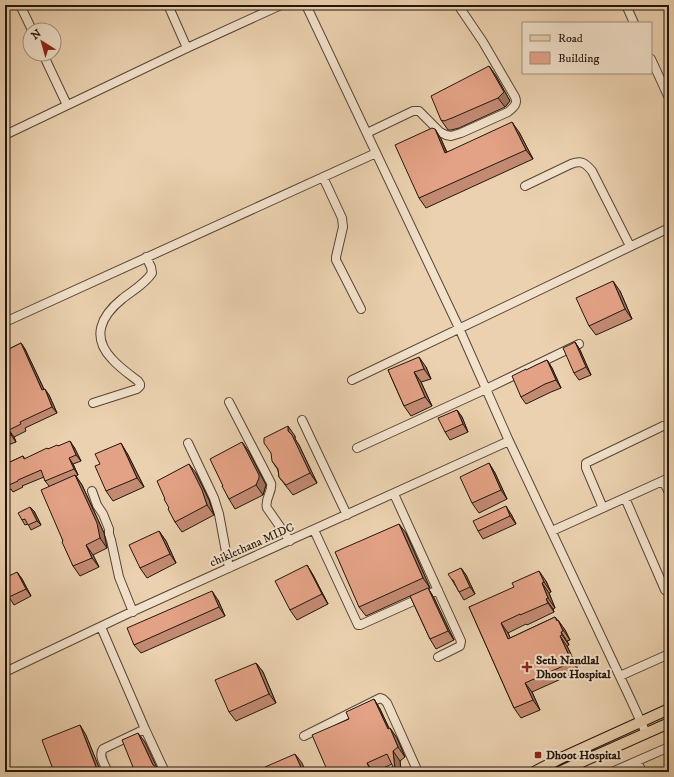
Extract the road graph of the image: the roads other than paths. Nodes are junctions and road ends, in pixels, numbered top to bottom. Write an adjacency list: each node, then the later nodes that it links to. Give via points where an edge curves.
1 (20, 5): 7 (street)
2 (168, 5): 9 (street)
3 (282, 5): 9 (street)
4 (306, 5): 14 (street)
5 (458, 5): 14 (street, via 516,97 516,104 508,112 456,135 440,132 419,111 413,111)
6 (626, 5): 8 (street)
7 (28, 22)
8 (634, 22)
9 (187, 48): 13 (street)
10 (652, 61): 12 (street)
11 (47, 62): 13 (street)
12 (669, 98)
13 (67, 105): 15 (street)
14 (367, 133): 16 (street)
15 (5, 135)
16 (376, 153): 17 (street); 24 (street)
17 (323, 177): 21 (street); 22 (street, via 343,222 336,260)
18 (525, 186): 20 (street, via 571,164 582,162 592,171)
19 (669, 228): 20 (street)
20 (630, 246): 24 (street)
21 (146, 257): 23 (street); 29 (street, via 152,273 120,300 104,320 100,332 103,345 111,358 139,382 140,386)
22 (361, 309)
23 (5, 322)
24 (459, 328): 26 (street); 27 (street)
25 (579, 344): 27 (street)
26 (352, 380)
27 (486, 389): 32 (street); 34 (street)
28 (229, 402): 44 (street, via 271,484 267,508)
29 (93, 403)
30 (302, 420): 41 (street)
31 (663, 426): 40 (street, via 586,463)
32 (509, 441): 38 (street, chiklethana MIDC); 43 (street)
33 (188, 443): 45 (street, via 214,498)
34 (357, 448)
35 (666, 479): 37 (street); 39 (street)
36 (92, 491): 48 (street, via 109,529 119,577)
37 (669, 492)
38 (394, 494): 41 (street, chiklethana MIDC); 46 (street, via 405,528)
39 (625, 498): 40 (street); 47 (street)
40 (603, 508): 43 (street)
41 (347, 515): 42 (street, chiklethana MIDC)
42 (314, 530): 44 (street, chiklethana MIDC); 46 (street, via 332,559 358,625)
43 (552, 531): 53 (street)
44 (290, 540): 45 (street, chiklethana MIDC)
45 (229, 568): 48 (street, chiklethana MIDC)
46 (438, 590): 51 (street, via 461,641 460,646)
47 (669, 593)
48 (133, 612): 49 (street, chiklethana MIDC)
49 (101, 627): 52 (street, chiklethana MIDC); 57 (street)
50 (669, 654): 53 (street)
51 (438, 657)
52 (5, 672)
53 (620, 676): 55 (street)
54 (669, 709): 55 (main road)
55 (641, 721): 58 (street); 65 (main road)
56 (669, 723): 58 (main road)
57 (145, 729): 62 (street, via 101,751); 63 (street)
58 (646, 733): 66 (main road)
59 (304, 736): 64 (street, via 380,698 386,703)
60 (669, 747): 61 (street)
61 (637, 761): 67 (street); 68 (street)
62 (108, 772)
63 (165, 772)
64 (418, 772)
65 (534, 772)
66 (559, 772)
67 (612, 772)
68 (642, 772)

